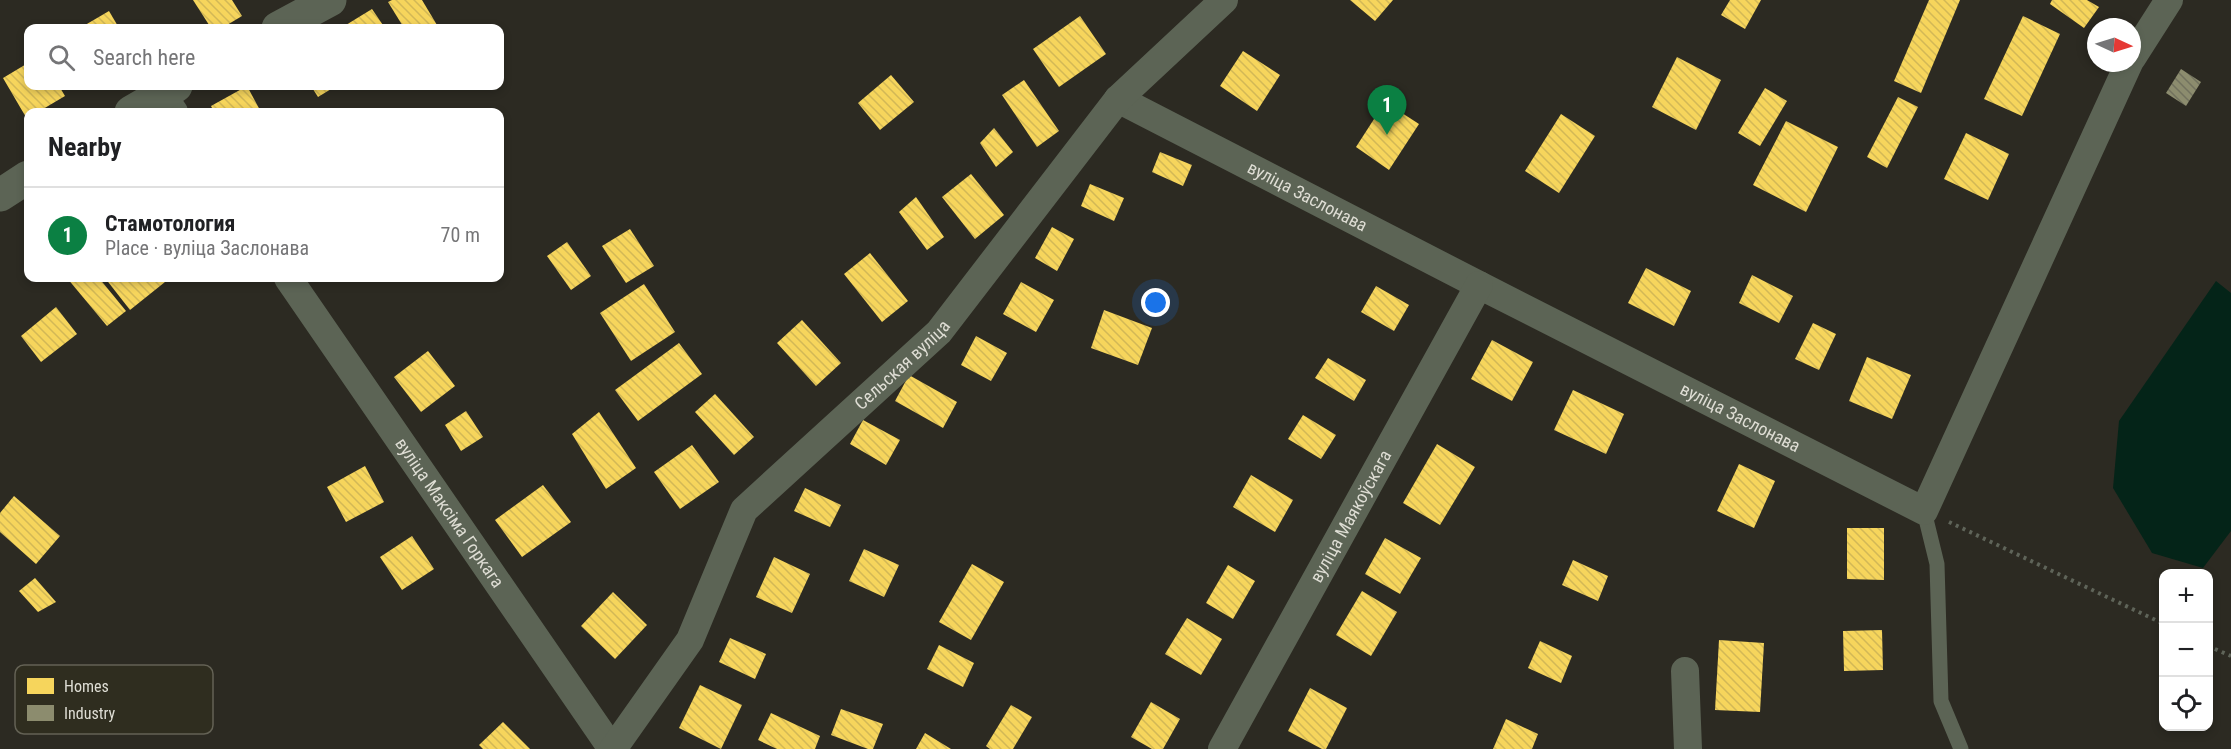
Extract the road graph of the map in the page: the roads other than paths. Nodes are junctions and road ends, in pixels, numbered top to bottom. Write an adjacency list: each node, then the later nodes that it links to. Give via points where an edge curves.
1 (330, 0): 4 (street)
2 (1224, 0): 8 (street, Сельская вуліца)
3 (2169, 0): 5 (street)
4 (285, 24)
5 (2141, 44)
6 (2125, 72): 14 (street)
7 (170, 97): 9 (street)
8 (1118, 99): 13 (street, вуліца Заслонава); 16 (street, Сельская вуліца, via 939,332 744,510 690,640)
9 (141, 108)
10 (24, 180): 11 (street)
11 (0, 195)
12 (291, 282): 16 (street, вуліца Максіма Горкага)
13 (1479, 285): 14 (street, вуліца Заслонава); 17 (street, вуліца Маякоўскага)
14 (1924, 511): 19 (lane, via 1937,564 1941,701)
15 (1685, 671): 18 (street)
16 (612, 749)
17 (1222, 749)
18 (1688, 749)
19 (1961, 749)

